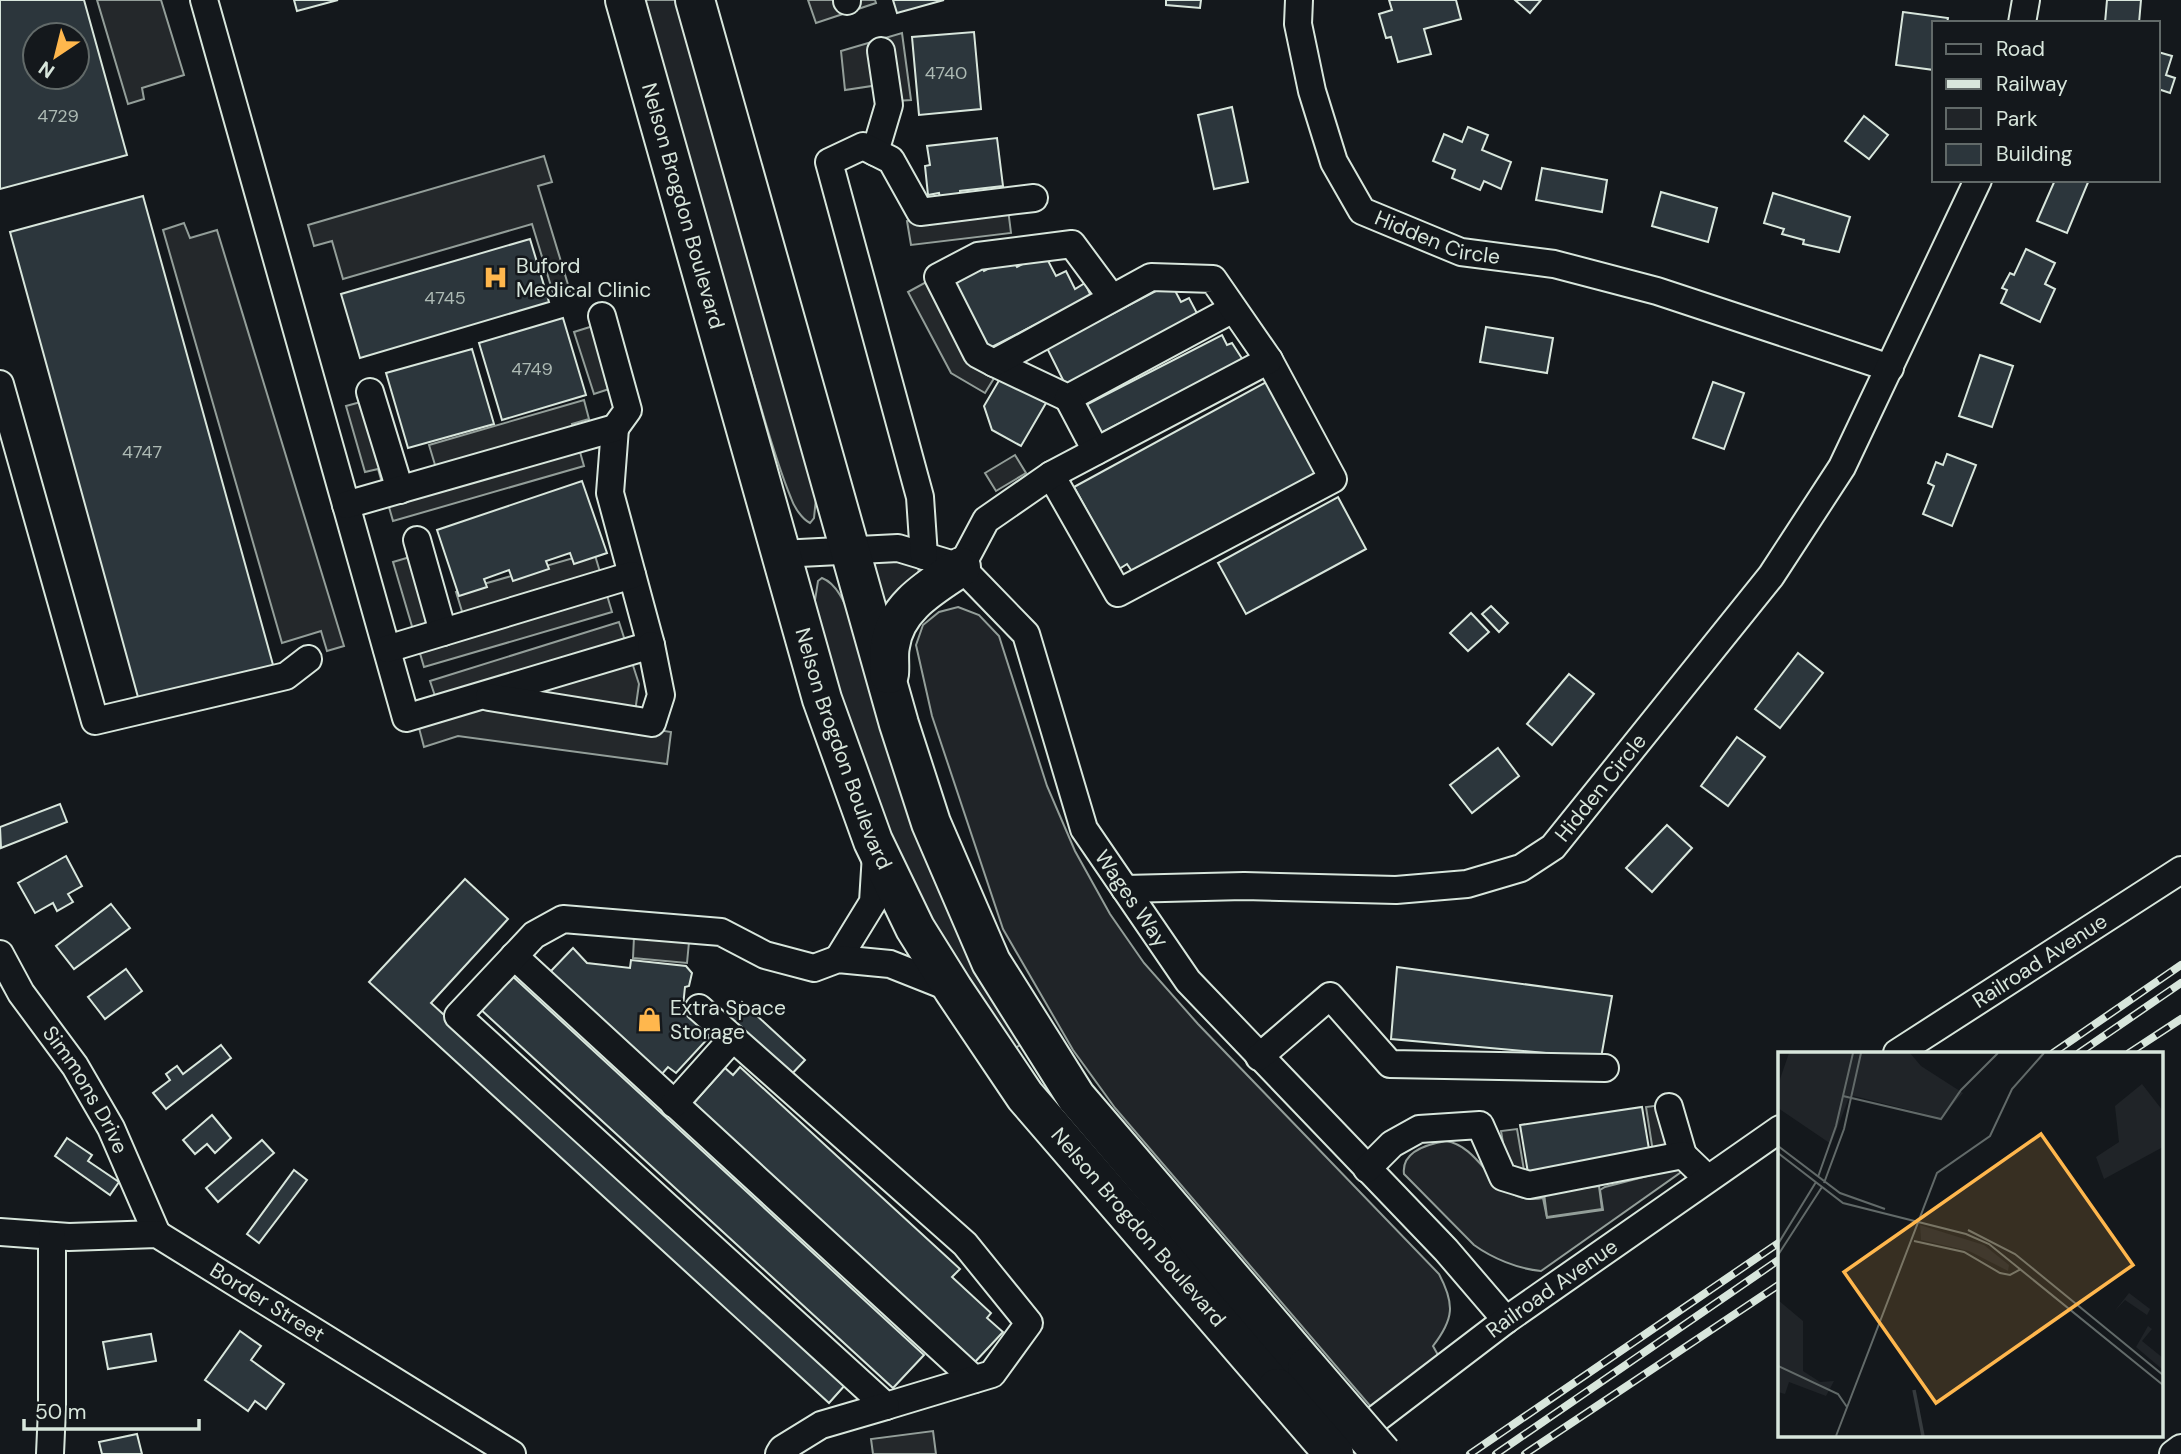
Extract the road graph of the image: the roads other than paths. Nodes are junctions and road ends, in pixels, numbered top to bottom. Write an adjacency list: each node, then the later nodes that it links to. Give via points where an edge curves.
1 (204, 0): 24 (street)
2 (625, 0): 27 (highway, Nelson Brogdon Boulevard)
3 (695, 0): 26 (highway, Nelson Brogdon Boulevard)
4 (1299, 0): 16 (street, Hidden Circle, via 1298,24 1312,91 1335,162 1362,211 1461,252 1554,264 1657,291)
5 (2026, 0): 6 (street)
6 (2022, 21)
7 (881, 51): 8 (street, via 889,104)
8 (875, 152): 10 (street, via 891,160 920,212); 28 (street, via 863,146 829,162 920,497)
9 (1977, 182): 16 (street, Hidden Circle)
10 (1034, 198)
11 (1112, 299): 12 (street, via 1151,277 1213,279); 15 (street); 15 (street, via 1072,244 978,256 938,276 978,354)
12 (1233, 309): 14 (street); 19 (street)
13 (602, 316): 20 (street, via 628,410)
14 (1269, 360): 21 (street); 22 (street, via 1333,479 1118,593)
15 (994, 363): 19 (street)
16 (1890, 368): 39 (street, Hidden Circle, via 1842,467 1771,576 1553,847 1521,868 1467,884 1396,890)
17 (0, 384): 34 (street, via 95,721 286,676)
18 (370, 392): 23 (street)
19 (1068, 398): 21 (street)
20 (615, 428): 23 (street); 30 (street, via 610,493)
21 (1096, 451): 22 (street)
22 (1051, 475): 29 (street, via 986,520)
23 (400, 490): 24 (street)
24 (346, 505): 33 (street)
25 (417, 540): 31 (street)
26 (849, 551): 27 (street, Wages Way); 28 (street, Wages Way, via 898,548); 35 (highway, Nelson Brogdon Boulevard)
27 (780, 554): 37 (highway, Nelson Brogdon Boulevard, via 822,699)
28 (924, 556): 29 (street, Wages Way)
29 (961, 567): 35 (highway, via 913,600 897,622 890,646); 39 (street, Wages Way, via 1026,634 1084,830)
30 (632, 575): 31 (street); 32 (street)
31 (443, 632): 33 (street)
32 (651, 645): 36 (street); 36 (street, via 661,695 652,723)
33 (387, 649): 36 (street, via 406,718)
34 (308, 659)
35 (889, 690): 59 (highway, Nelson Brogdon Boulevard, via 931,823 991,962 1076,1097)
36 (480, 696)
37 (876, 849): 42 (street, via 873,902); 43 (highway, Nelson Brogdon Boulevard, via 915,928)
38 (2181, 870): 46 (street, Railroad Avenue)
39 (1125, 889): 47 (street, Wages Way, via 1188,981)
40 (0, 954): 56 (street, Simmons Drive, via 111,1128)
41 (514, 956): 42 (street, via 534,935 563,919 721,932 765,956 814,968); 49 (street); 61 (street, via 458,1016)
42 (838, 959): 43 (street, via 890,964)
43 (953, 989): 59 (highway, Nelson Brogdon Boulevard, via 1025,1096)
44 (699, 1008): 45 (street)
45 (733, 1038): 49 (street); 60 (street, via 965,1244 1029,1323 992,1374)
46 (1899, 1052)
47 (1259, 1057): 48 (street, via 1330,996 1390,1064); 53 (street, Wages Way)
48 (1605, 1068)
49 (674, 1104): 60 (street)
50 (1669, 1107): 52 (street)
51 (1778, 1130): 54 (street, Railroad Avenue)
52 (1683, 1155): 53 (street, via 1529,1185 1503,1177 1480,1125 1419,1129 1392,1144); 54 (street)
53 (1367, 1169): 58 (street, Wages Way)
54 (1707, 1178): 58 (street, Railroad Avenue)
55 (0, 1232): 57 (street)
56 (156, 1234): 57 (street); 64 (street, Border Street)
57 (52, 1236): 63 (street)
58 (1506, 1320): 66 (street, Railroad Avenue)
59 (1292, 1377): 66 (highway, bridge); 67 (highway, bridge)
60 (974, 1379): 61 (street)
61 (886, 1406): 65 (street, via 821,1425)
62 (2181, 1448): 68 (street)
63 (50, 1454)
64 (512, 1454)
65 (779, 1454)
66 (1332, 1454)
67 (1381, 1454)
68 (2172, 1454)

